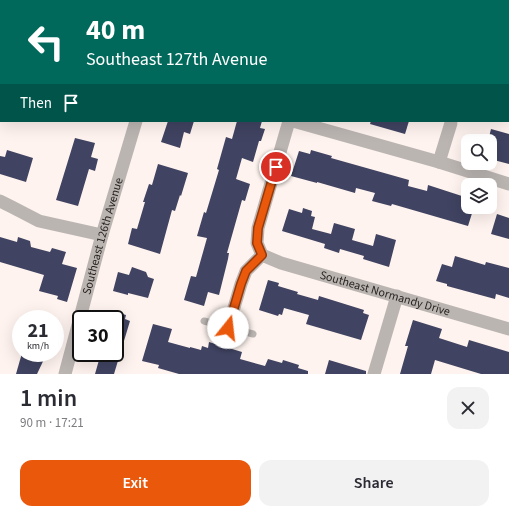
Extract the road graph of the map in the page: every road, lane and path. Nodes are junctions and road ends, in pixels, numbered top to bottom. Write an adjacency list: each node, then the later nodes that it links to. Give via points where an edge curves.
1 (136, 122): 8 (street, Southeast 126th Avenue)
2 (289, 122): 9 (street, via 258,228 257,243)
3 (297, 122): 5 (street)
4 (451, 123): 5 (street)
5 (439, 162): 6 (street)
6 (509, 184)
7 (0, 201): 8 (street, via 39,221)
8 (102, 235): 15 (street, Southeast 126th Avenue)
9 (262, 255): 10 (street, Southeast Normandy Drive, via 281,263); 12 (street, via 246,271)
10 (397, 296): 13 (street, Southeast Normandy Drive); 16 (street)
11 (204, 321): 12 (lane)
12 (228, 328): 14 (lane)
13 (509, 329)
14 (253, 334)
15 (65, 374)
16 (374, 374)

